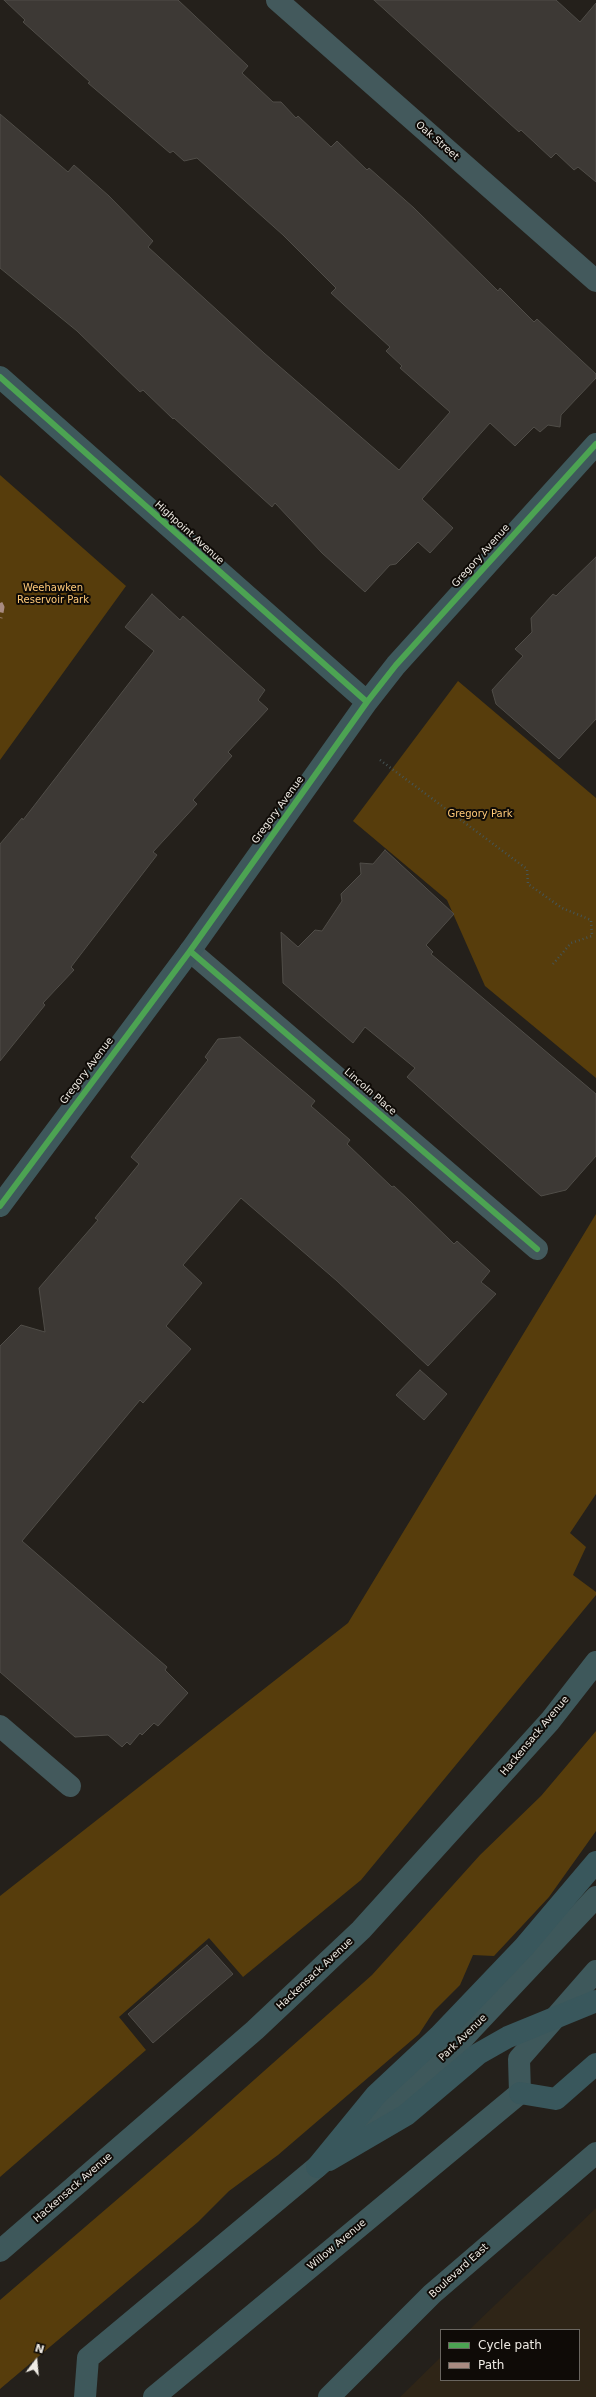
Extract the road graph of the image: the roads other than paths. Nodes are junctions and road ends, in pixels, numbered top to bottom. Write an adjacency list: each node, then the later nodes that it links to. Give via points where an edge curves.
1 (277, 0): 2 (street, Oak Street)
2 (596, 281)
3 (0, 377): 5 (main road, Highpoint Avenue)
4 (596, 444): 5 (main road, Gregory Avenue, via 396,665)
5 (367, 702): 6 (main road, Gregory Avenue)
6 (190, 951): 7 (main road, Gregory Avenue); 8 (street, Lincoln Place)
7 (0, 1206)
8 (537, 1249)
9 (596, 1662): 21 (main road, Hackensack Avenue, via 550,1721 361,1930 255,2030)
10 (0, 1726): 11 (street)
11 (70, 1786)
12 (596, 1862): 20 (highway, via 524,1947 438,2036 376,2095)
13 (596, 1897): 20 (main road, Park Avenue, via 452,2050)
14 (596, 1971): 16 (main road)
15 (596, 2001): 16 (highway)
16 (557, 2018): 18 (main road, via 519,2059); 20 (highway, via 508,2037 478,2054 406,2115)
17 (596, 2064): 18 (highway, via 556,2099)
18 (520, 2093): 23 (main road, Willow Avenue)
19 (596, 2153): 24 (main road, Boulevard East, via 432,2294)
20 (317, 2168): 22 (main road, via 88,2358)
21 (0, 2251)
22 (86, 2397)
23 (154, 2397)
24 (329, 2397)

